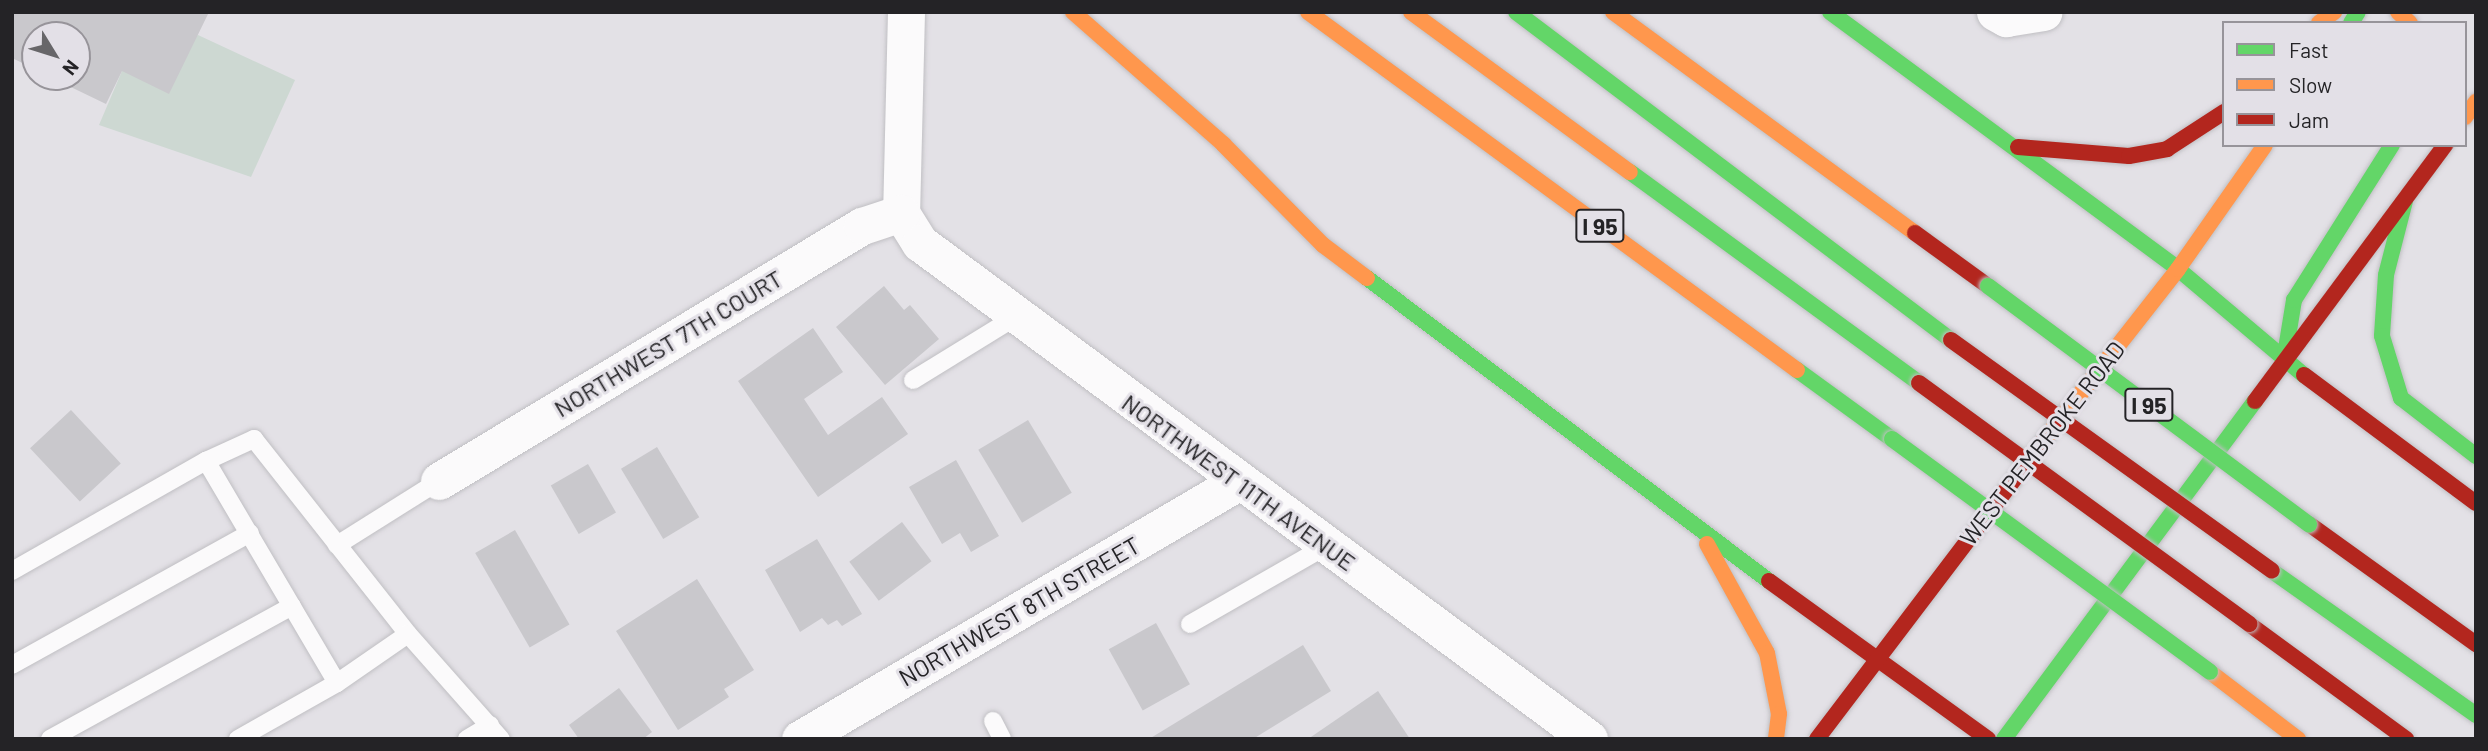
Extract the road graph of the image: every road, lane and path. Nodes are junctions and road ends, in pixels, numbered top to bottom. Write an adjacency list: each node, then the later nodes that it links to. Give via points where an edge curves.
1 (906, 12): 16 (street)
2 (1073, 12): 26 (main road, via 1223,145 1323,245)
3 (1308, 12): 51 (main road, I 95, bridge)
4 (1411, 12): 52 (main road, bridge)
5 (1516, 12): 38 (main road, bridge, via 1951,340)
6 (1613, 12): 34 (main road, I 95, bridge)
7 (1830, 12): 11 (main road)
8 (1995, 12): 9 (street, via 2006,18)
9 (2044, 12)
10 (2222, 113): 11 (main road, via 2167,149 2129,156)
11 (2017, 147): 17 (main road)
12 (2264, 147): 17 (main road, WEST PEMBROKE ROAD)
13 (2391, 147): 19 (main road, via 2294,300)
14 (2444, 147): 15 (main road)
15 (2405, 201): 19 (main road); 21 (main road, via 2386,275 2382,336 2401,398)
16 (901, 213): 18 (street, NORTHWEST 11TH AVENUE, via 920,243); 23 (street, NORTHWEST 7TH COURT, via 862,226)
17 (2178, 269): 19 (main road); 35 (main road, WEST PEMBROKE ROAD)
18 (1017, 316): 20 (lane); 24 (street, NORTHWEST 11TH AVENUE)
19 (2284, 360): 25 (main road); 50 (main road)
20 (913, 380)
21 (2476, 456)
22 (206, 461): 27 (lane); 28 (lane, via 254,439); 30 (lane)
23 (439, 481): 28 (lane)
24 (1238, 482): 29 (street, NORTHWEST 11TH AVENUE); 44 (street, NORTHWEST 8TH STREET)
25 (2476, 503)
26 (1699, 530): 35 (main road); 47 (main road, via 1768,653 1779,714)
27 (250, 533): 31 (lane); 36 (lane)
28 (337, 545): 33 (lane)
29 (1326, 546): 32 (lane); 46 (street, NORTHWEST 11TH AVENUE)
30 (12, 571)
31 (292, 606): 37 (lane); 41 (lane)
32 (1190, 624)
33 (408, 634): 37 (lane); 40 (lane)
34 (2476, 644)
35 (1875, 657): 48 (main road, WEST PEMBROKE ROAD); 49 (main road)
36 (12, 665)
37 (337, 683): 42 (lane)
38 (2476, 715)
39 (993, 721): 45 (lane)
40 (495, 732): 43 (lane)
41 (50, 739)
42 (238, 739)
43 (467, 739)
44 (800, 739)
45 (1002, 739)
46 (1589, 739)
47 (1776, 739)
48 (1817, 739)
49 (1988, 739)
50 (2004, 739)
51 (2298, 739)
52 (2406, 739)

